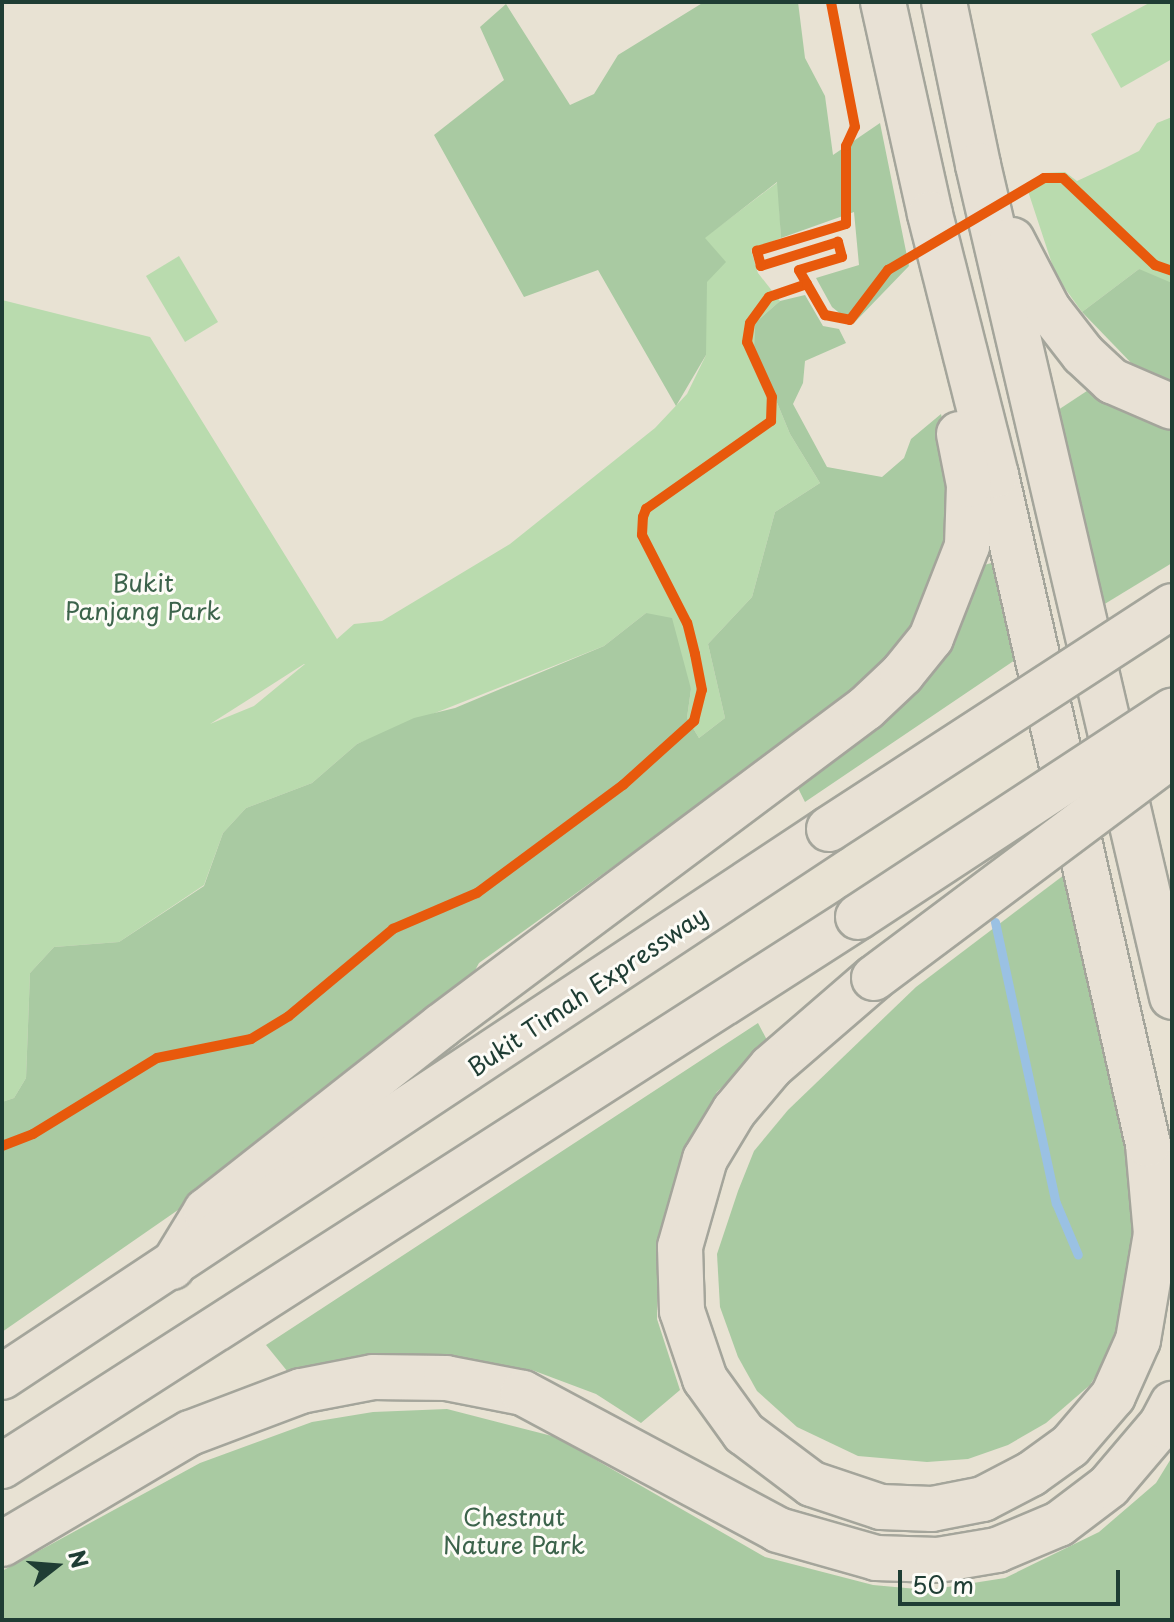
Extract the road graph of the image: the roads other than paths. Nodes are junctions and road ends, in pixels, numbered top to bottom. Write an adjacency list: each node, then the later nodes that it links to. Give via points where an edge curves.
1 (883, 2): 5 (main road)
2 (944, 2): 3 (main road)
3 (978, 165): 4 (main road, via 1048,309 1112,381); 9 (main road)
4 (1172, 407)
5 (983, 480): 8 (main road, bridge, via 1148,1144 1156,1234 1138,1340 1113,1396 1070,1446 983,1499 932,1509 881,1507 812,1484 744,1433 705,1379 682,1311 680,1247 705,1159 734,1111 771,1067 874,978); 10 (main road, via 956,585 931,638 902,674 866,708 441,1026 206,1211)
6 (1172, 606): 10 (main road, Bukit Timah Expressway, bridge)
7 (1172, 711): 13 (main road, bridge)
8 (1172, 755)
9 (1172, 997)
10 (172, 1267): 11 (main road, Bukit Timah Expressway)
11 (2, 1377)
12 (1172, 1404): 14 (main road, via 1161,1425 1109,1486 1059,1524 997,1550 938,1560 876,1558 778,1530 523,1393 446,1378 373,1377 301,1391 190,1433)
13 (2, 1466)
14 (2, 1544)

